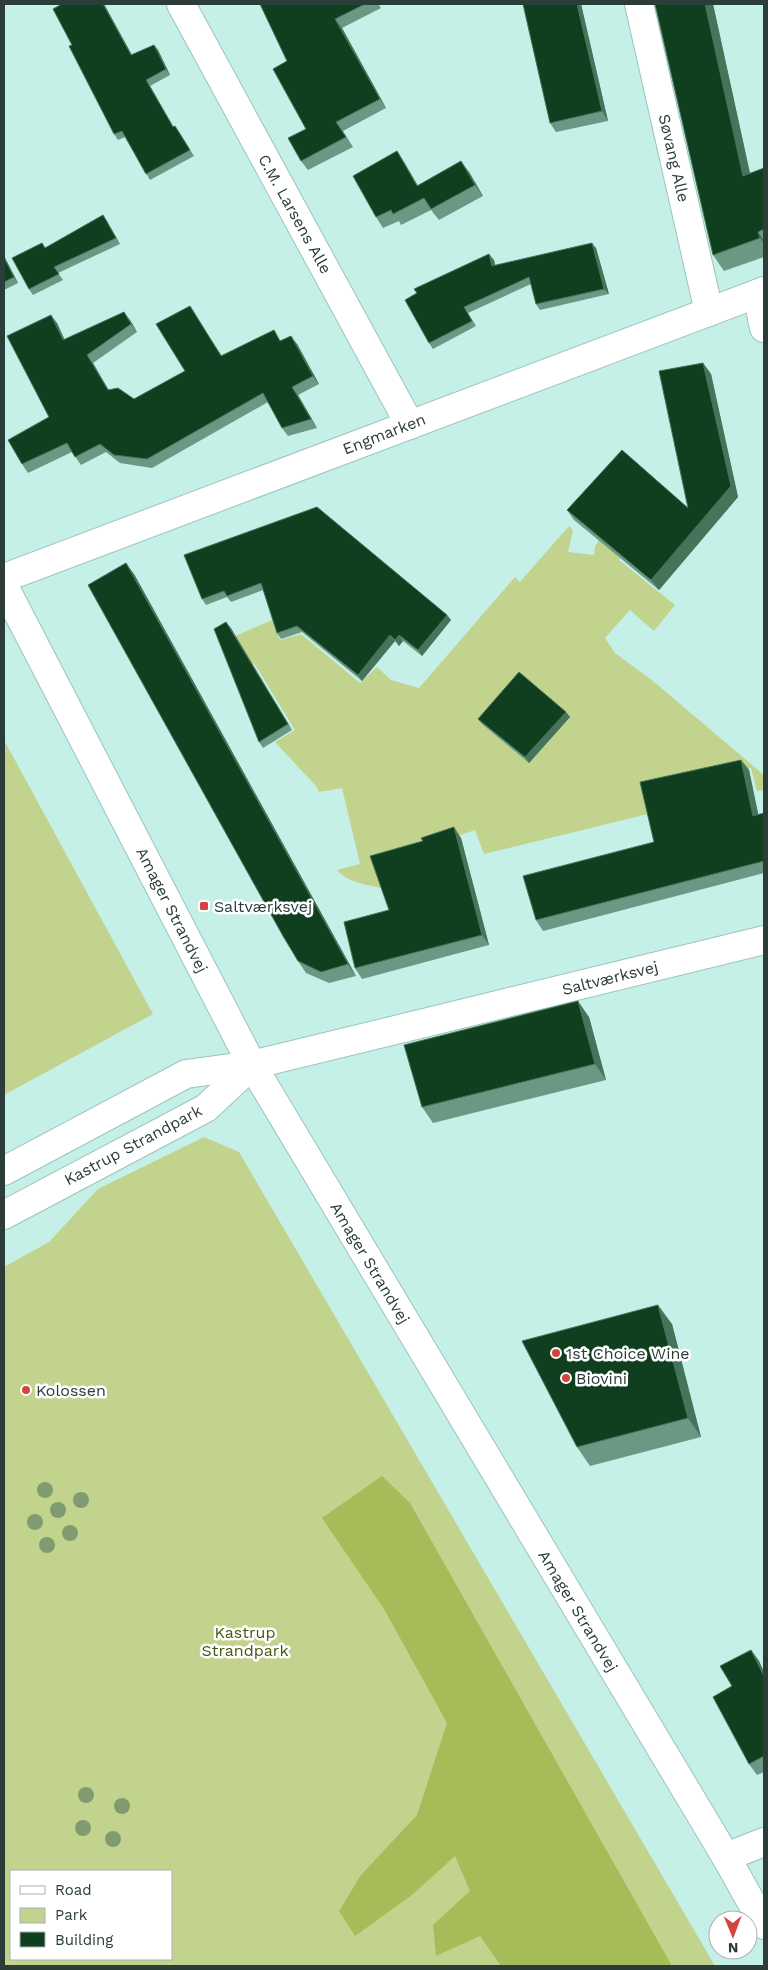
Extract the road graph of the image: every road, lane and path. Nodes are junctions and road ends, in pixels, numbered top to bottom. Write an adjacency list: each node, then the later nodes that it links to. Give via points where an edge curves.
1 (180, 4): 6 (street, C.M. Larsens Alle)
2 (639, 4): 4 (street, Søvang Alle)
3 (761, 293): 4 (street, Engmarken); 5 (street)
4 (709, 312): 6 (street, Engmarken)
5 (764, 328)
6 (410, 425): 7 (street, Engmarken)
7 (4, 578)
8 (4, 586): 10 (street, Amager Strandvej)
9 (764, 940): 10 (street, Saltværksvej)
10 (252, 1066): 11 (street, via 186,1074); 12 (street, Kastrup Strandpark, via 206,1108); 14 (street, Amager Strandvej)
11 (4, 1171)
12 (4, 1215)
13 (764, 1842): 14 (street)
14 (726, 1857): 15 (street, Amager Strandvej)
15 (764, 1925)

